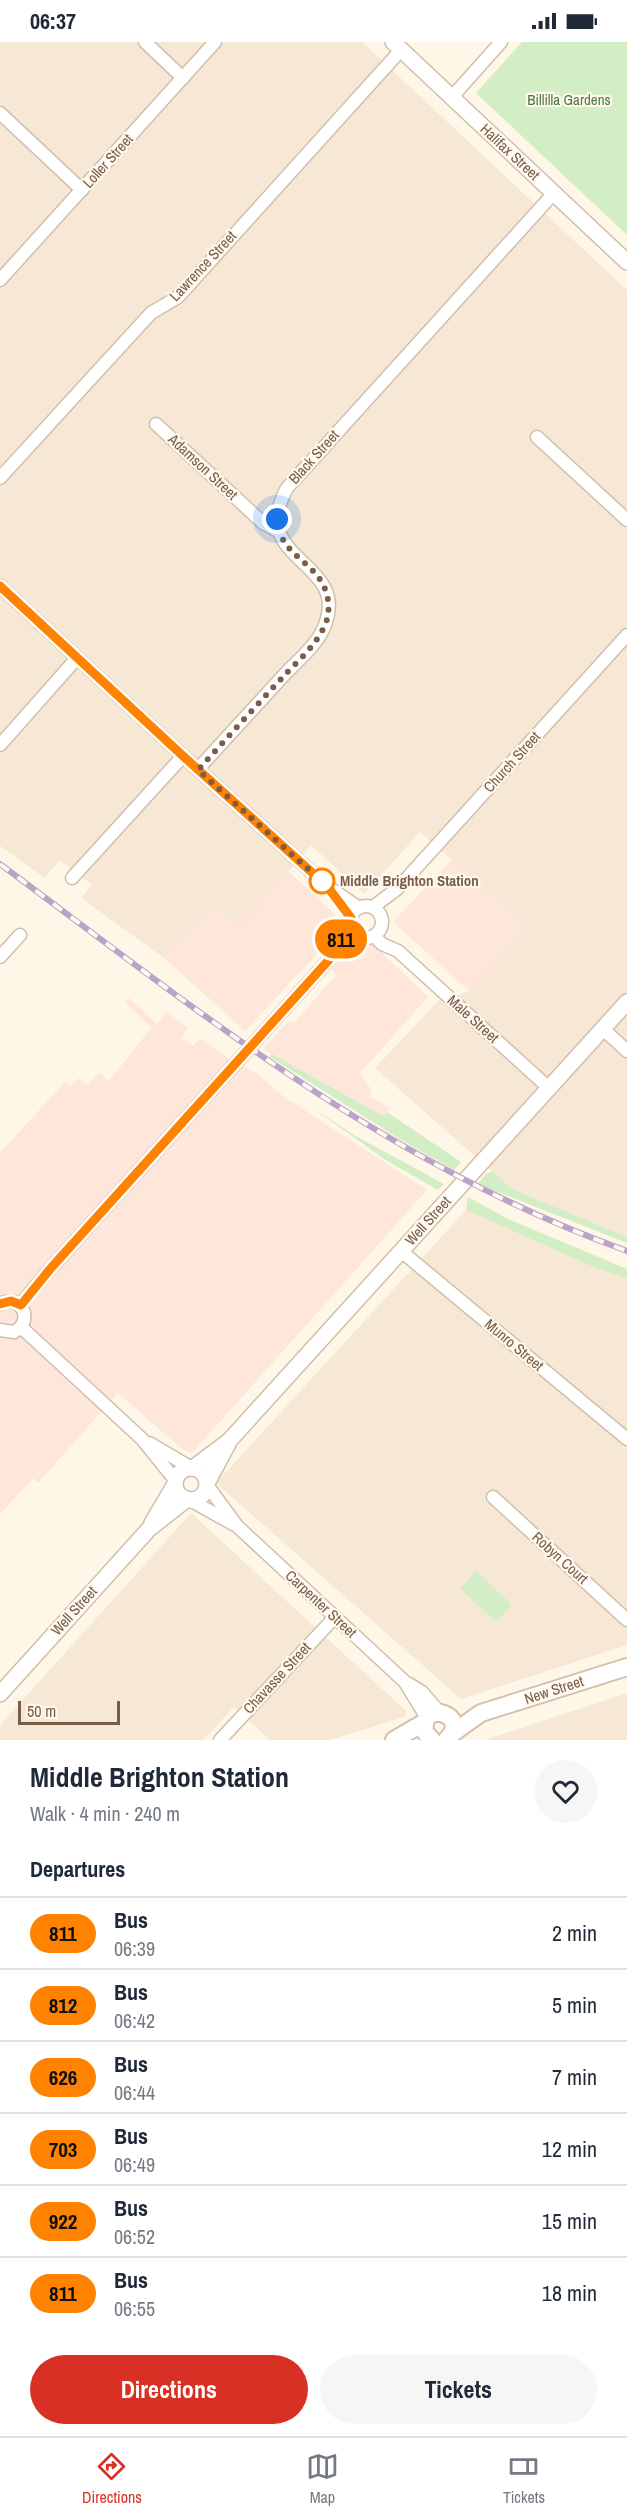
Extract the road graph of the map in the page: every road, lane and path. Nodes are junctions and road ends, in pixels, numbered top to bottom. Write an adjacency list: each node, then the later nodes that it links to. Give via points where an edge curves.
1 (145, 42): 5 (street)
2 (215, 42): 5 (street, Loller Street)
3 (501, 42): 6 (street)
4 (397, 46): 6 (street, Halifax Street); 14 (street, Lawrence Street, via 178,297 151,313)
5 (183, 78): 8 (street, Loller Street)
6 (452, 97): 9 (street, Halifax Street)
7 (0, 113): 8 (street)
8 (82, 190): 11 (street, Loller Street)
9 (554, 193): 10 (street, Halifax Street); 16 (street, Black Street, via 293,480 281,498)
10 (627, 262)
11 (0, 280)
12 (156, 424): 16 (street, Adamson Street, via 262,523)
13 (537, 437): 15 (street)
14 (0, 478)
15 (627, 520)
16 (278, 531): 22 (street, via 284,544 323,585 327,622 312,645)
17 (0, 586): 19 (street)
18 (627, 635): 25 (street, Church Street, via 397,889)
19 (77, 658): 20 (street); 21 (street)
20 (0, 745)
21 (183, 756): 22 (street); 23 (street)
22 (198, 770): 24 (street, via 327,886)
23 (72, 878)
24 (355, 922): 25 (street); 25 (street, via 366,938); 34 (street, via 350,945 336,952)
25 (377, 922): 31 (street, Male Street, via 398,951)
26 (20, 935): 27 (street)
27 (0, 957)
28 (627, 1002): 29 (street, Well Street)
29 (603, 1029): 30 (street); 31 (street, Well Street)
30 (627, 1051)
31 (549, 1088): 32 (street, Well Street)
32 (401, 1251): 38 (street, Munro Street); 39 (street, Well Street)
33 (0, 1304): 34 (street, via 11,1301)
34 (21, 1305): 35 (street, via 25,1314)
35 (21, 1327): 36 (street); 37 (street)
36 (2, 1333)
37 (142, 1439): 40 (street); 41 (street)
38 (627, 1439)
39 (229, 1442): 40 (street, Well Street); 42 (street, Well Street)
40 (191, 1468): 41 (street, via 180,1471); 42 (street, via 201,1471)
41 (175, 1482): 44 (street, via 178,1494); 46 (street, Well Street)
42 (207, 1484): 44 (street, via 199,1497); 45 (street, Carpenter Street)
43 (493, 1497): 48 (street, Robyn Court)
44 (189, 1499): 45 (street, Carpenter Street); 46 (street, Well Street)
45 (237, 1526): 47 (street, Carpenter Street)
46 (149, 1528): 50 (street, Well Street)
47 (335, 1617): 51 (street, Carpenter Street, via 405,1682); 52 (street, Chavasse Street)
48 (627, 1620)
49 (627, 1666): 51 (main road, New Street, via 481,1713)
50 (0, 1694)
51 (438, 1731): 53 (main road, New Street)
52 (220, 1740)
53 (394, 1740)

